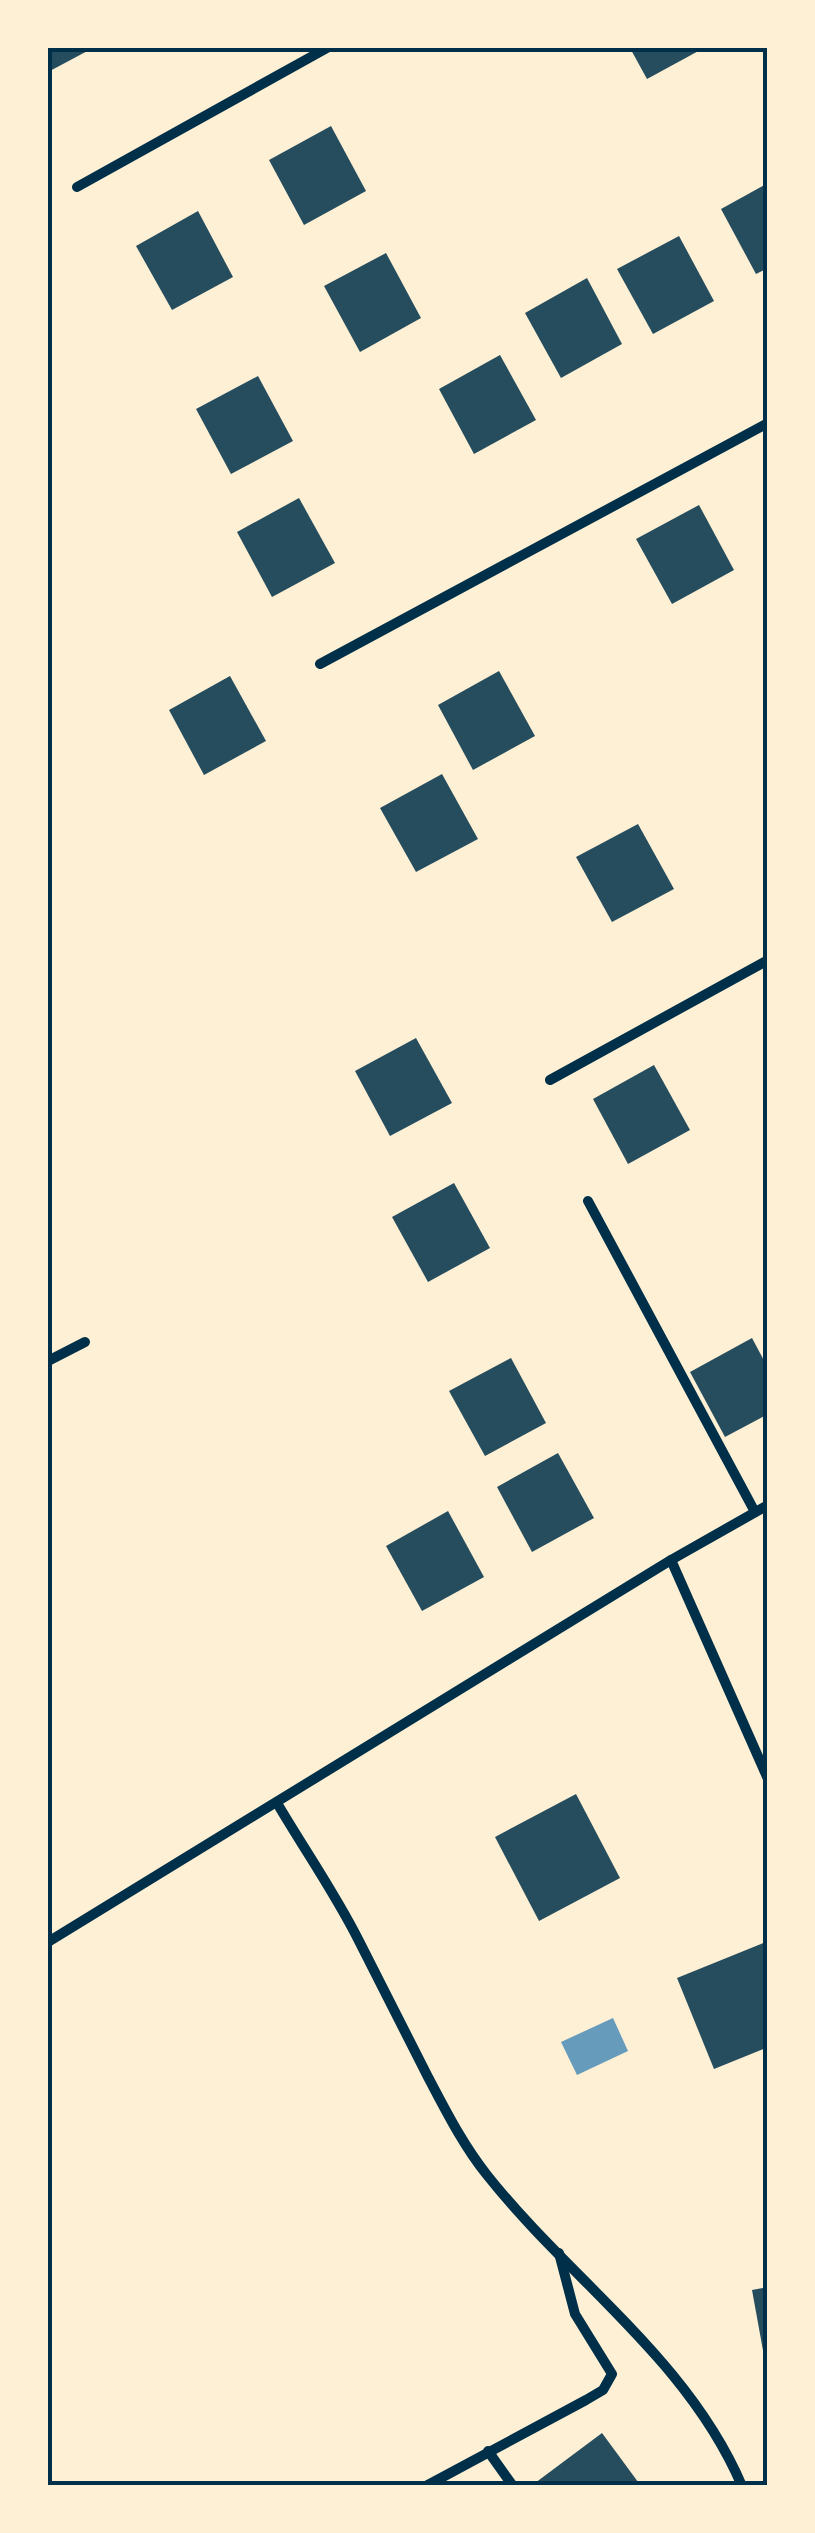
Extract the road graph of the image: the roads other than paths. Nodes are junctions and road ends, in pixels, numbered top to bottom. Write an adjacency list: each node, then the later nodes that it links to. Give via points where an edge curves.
1 (327, 48): 2 (street)
2 (76, 187)
3 (768, 424): 4 (street)
4 (320, 664)
5 (768, 960): 6 (street)
6 (550, 1080)
7 (588, 1201): 11 (street)
8 (85, 1342): 9 (street)
9 (48, 1361)
10 (768, 1505): 11 (street)
11 (756, 1512): 12 (street)
12 (671, 1560): 13 (street); 14 (street)
13 (768, 1780)
14 (277, 1803): 15 (street); 16 (street, via 356,1934 455,2128 485,2173)
15 (48, 1942)
16 (558, 2252): 17 (street, via 575,2314 612,2374 586,2400); 20 (street, via 701,2408)
17 (488, 2451): 18 (street); 19 (street)
18 (426, 2486)
19 (513, 2486)
20 (742, 2486)

